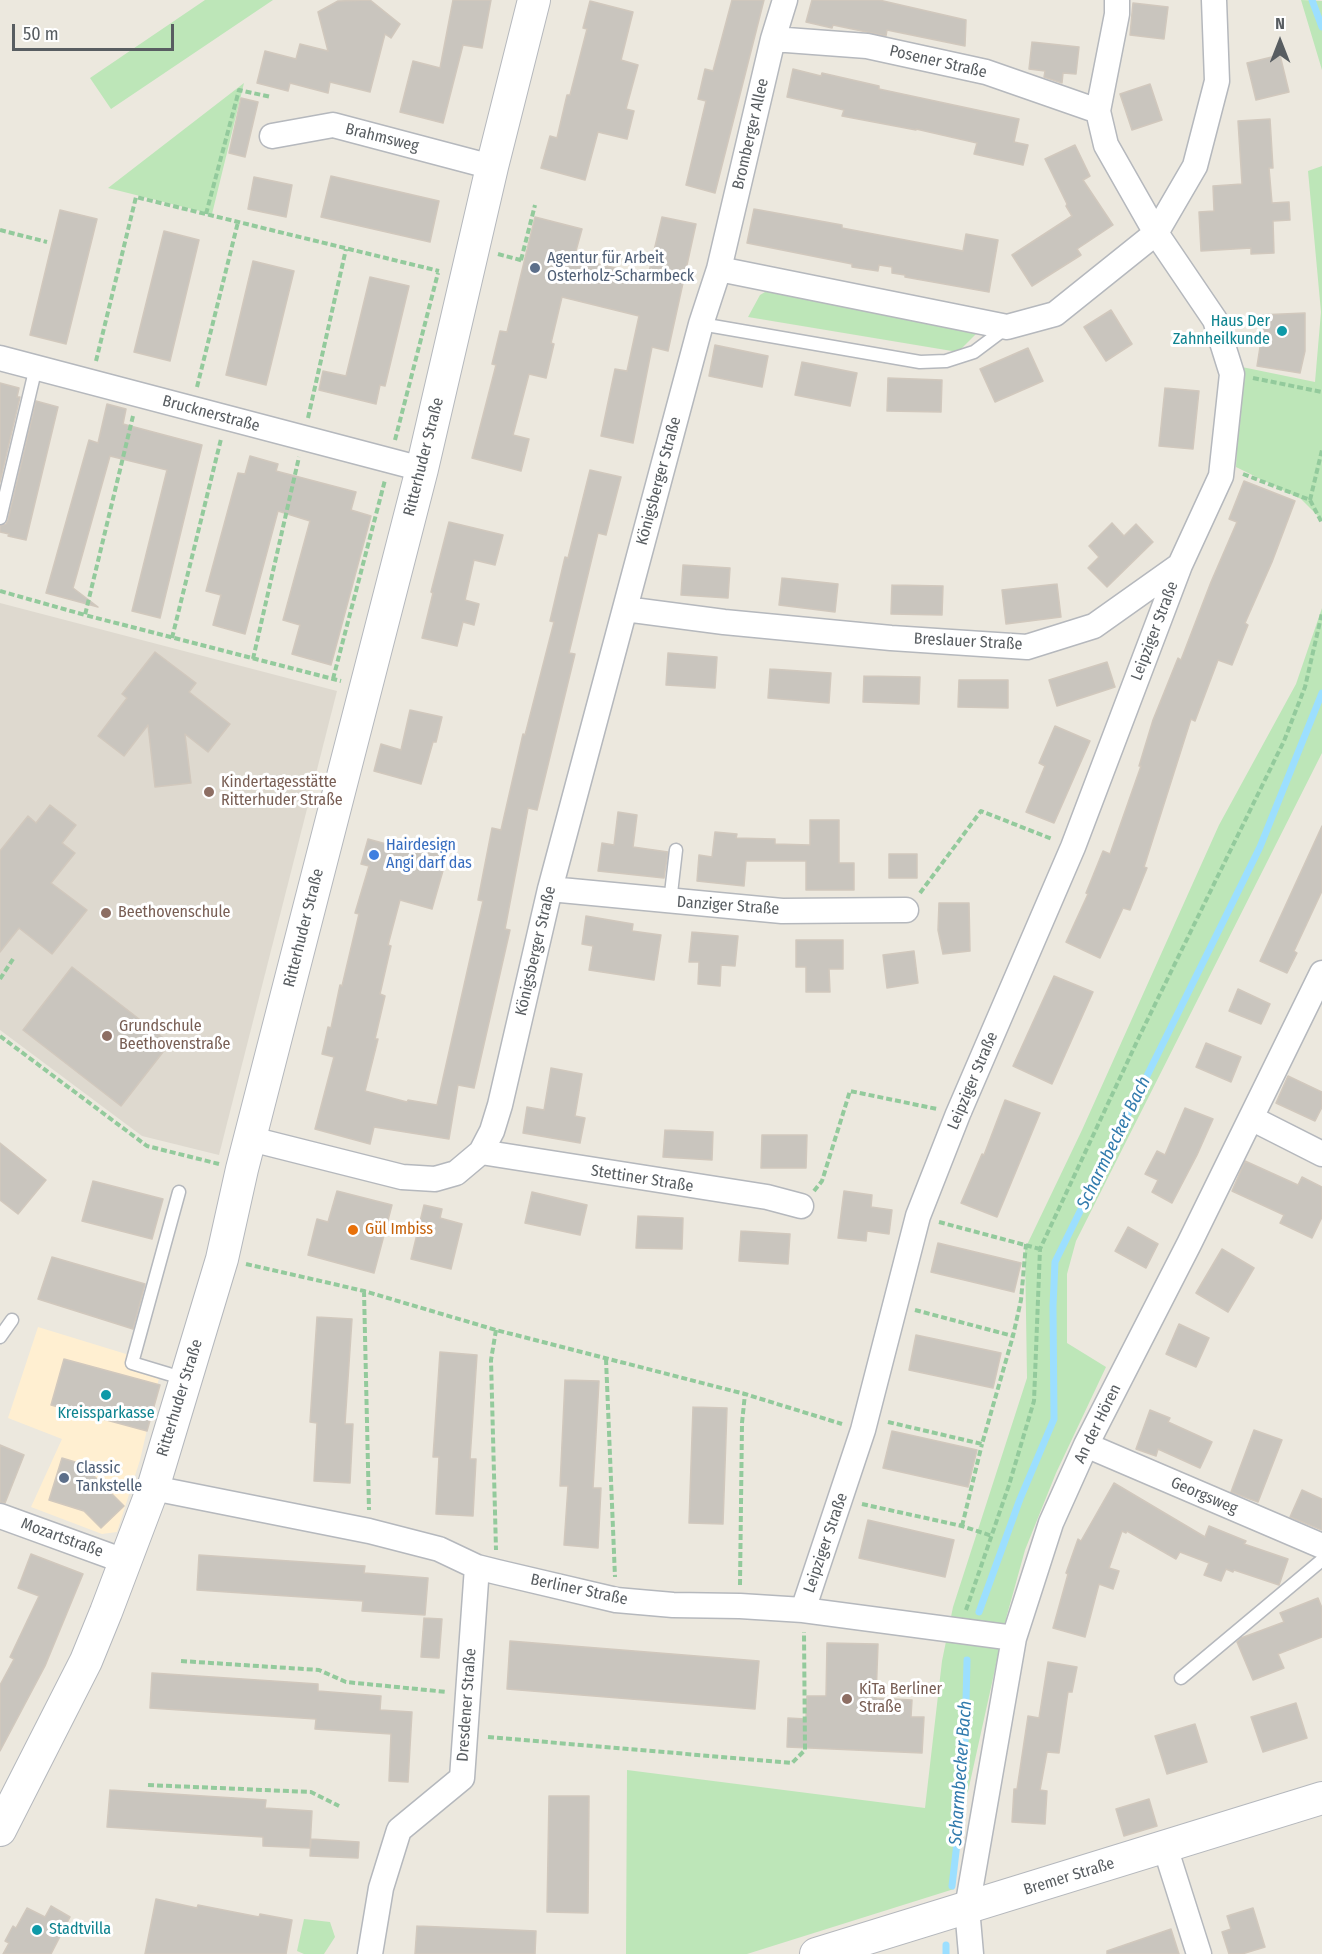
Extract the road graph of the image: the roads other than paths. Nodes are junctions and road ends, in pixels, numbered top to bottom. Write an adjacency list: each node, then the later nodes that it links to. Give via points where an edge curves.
1 (534, 0): 8 (street, Ritterhuder Straße)
2 (785, 0): 5 (street, Bromberger Allee)
3 (1117, 0): 6 (street)
4 (1214, 0): 9 (street, via 1217,81 1195,166)
5 (773, 39): 6 (street, Posener Straße, via 867,46 986,72); 10 (street, Bromberger Allee)
6 (1098, 111): 9 (street, via 1106,145)
7 (272, 136): 8 (street, Brahmsweg, via 333,125)
8 (492, 166): 15 (street, Ritterhuder Straße)
9 (1156, 233): 12 (street, via 1055,314); 17 (street, Breslauer Straße, via 1215,320 1232,374 1221,476)
10 (719, 269): 11 (street, Königsberger Straße); 12 (street)
11 (701, 324): 12 (lane, via 920,362 946,361 974,352); 18 (street, Königsberger Straße)
12 (1007, 327)
13 (0, 358): 14 (street, Brucknerstraße)
14 (36, 367): 15 (street, Brucknerstraße); 16 (lane)
15 (422, 469): 25 (street, Ritterhuder Straße)
16 (0, 518)
17 (1180, 565): 18 (street, Breslauer Straße, via 1094,626 1027,647 891,638); 40 (street, Leipziger Straße, via 1073,847 918,1216 865,1423)
18 (625, 609): 20 (street, Königsberger Straße)
19 (676, 850): 21 (lane)
20 (550, 889): 21 (street, Danziger Straße); 26 (street, Königsberger Straße, via 500,1105)
21 (670, 902): 22 (street, Danziger Straße, via 783,911)
22 (906, 910)
23 (1322, 973): 24 (street, An der Hören)
24 (1251, 1118): 27 (street); 33 (street, An der Hören)
25 (251, 1139): 26 (street, Königsberger Straße, via 402,1177 435,1179 456,1173); 32 (street, Ritterhuder Straße, via 222,1258)
26 (481, 1152): 29 (street, Stettiner Straße, via 767,1197)
27 (1322, 1154)
28 (179, 1192): 32 (lane, via 132,1363)
29 (801, 1206)
30 (12, 1320): 31 (lane)
31 (0, 1337)
32 (186, 1379): 34 (street, Ritterhuder Straße)
33 (1086, 1445): 36 (street, Georgsweg); 41 (street, An der Hören, via 1051,1523)
34 (153, 1488): 38 (street, Ritterhuder Straße); 39 (street, Berliner Straße, via 369,1531 439,1549)
35 (0, 1516): 38 (street, Mozartstraße)
36 (1322, 1546)
37 (1322, 1560): 42 (lane)
38 (124, 1561): 44 (street, Ritterhuder Straße, via 86,1661)
39 (487, 1570): 40 (street, Berliner Straße, via 616,1600); 47 (street, Dresdener Straße, via 468,1694 462,1778 399,1830 381,1888)
40 (803, 1610): 41 (street, Berliner Straße)
41 (1014, 1638): 46 (street, An der Hören)
42 (1181, 1678)
43 (1322, 1798): 45 (street, Bremer Straße)
44 (0, 1830)
45 (1165, 1847): 46 (street, Bremer Straße); 50 (street)
46 (967, 1908): 48 (street, Bremer Straße); 49 (street, An der Hören)
47 (370, 1954)
48 (816, 1954)
49 (971, 1954)
50 (1200, 1954)

